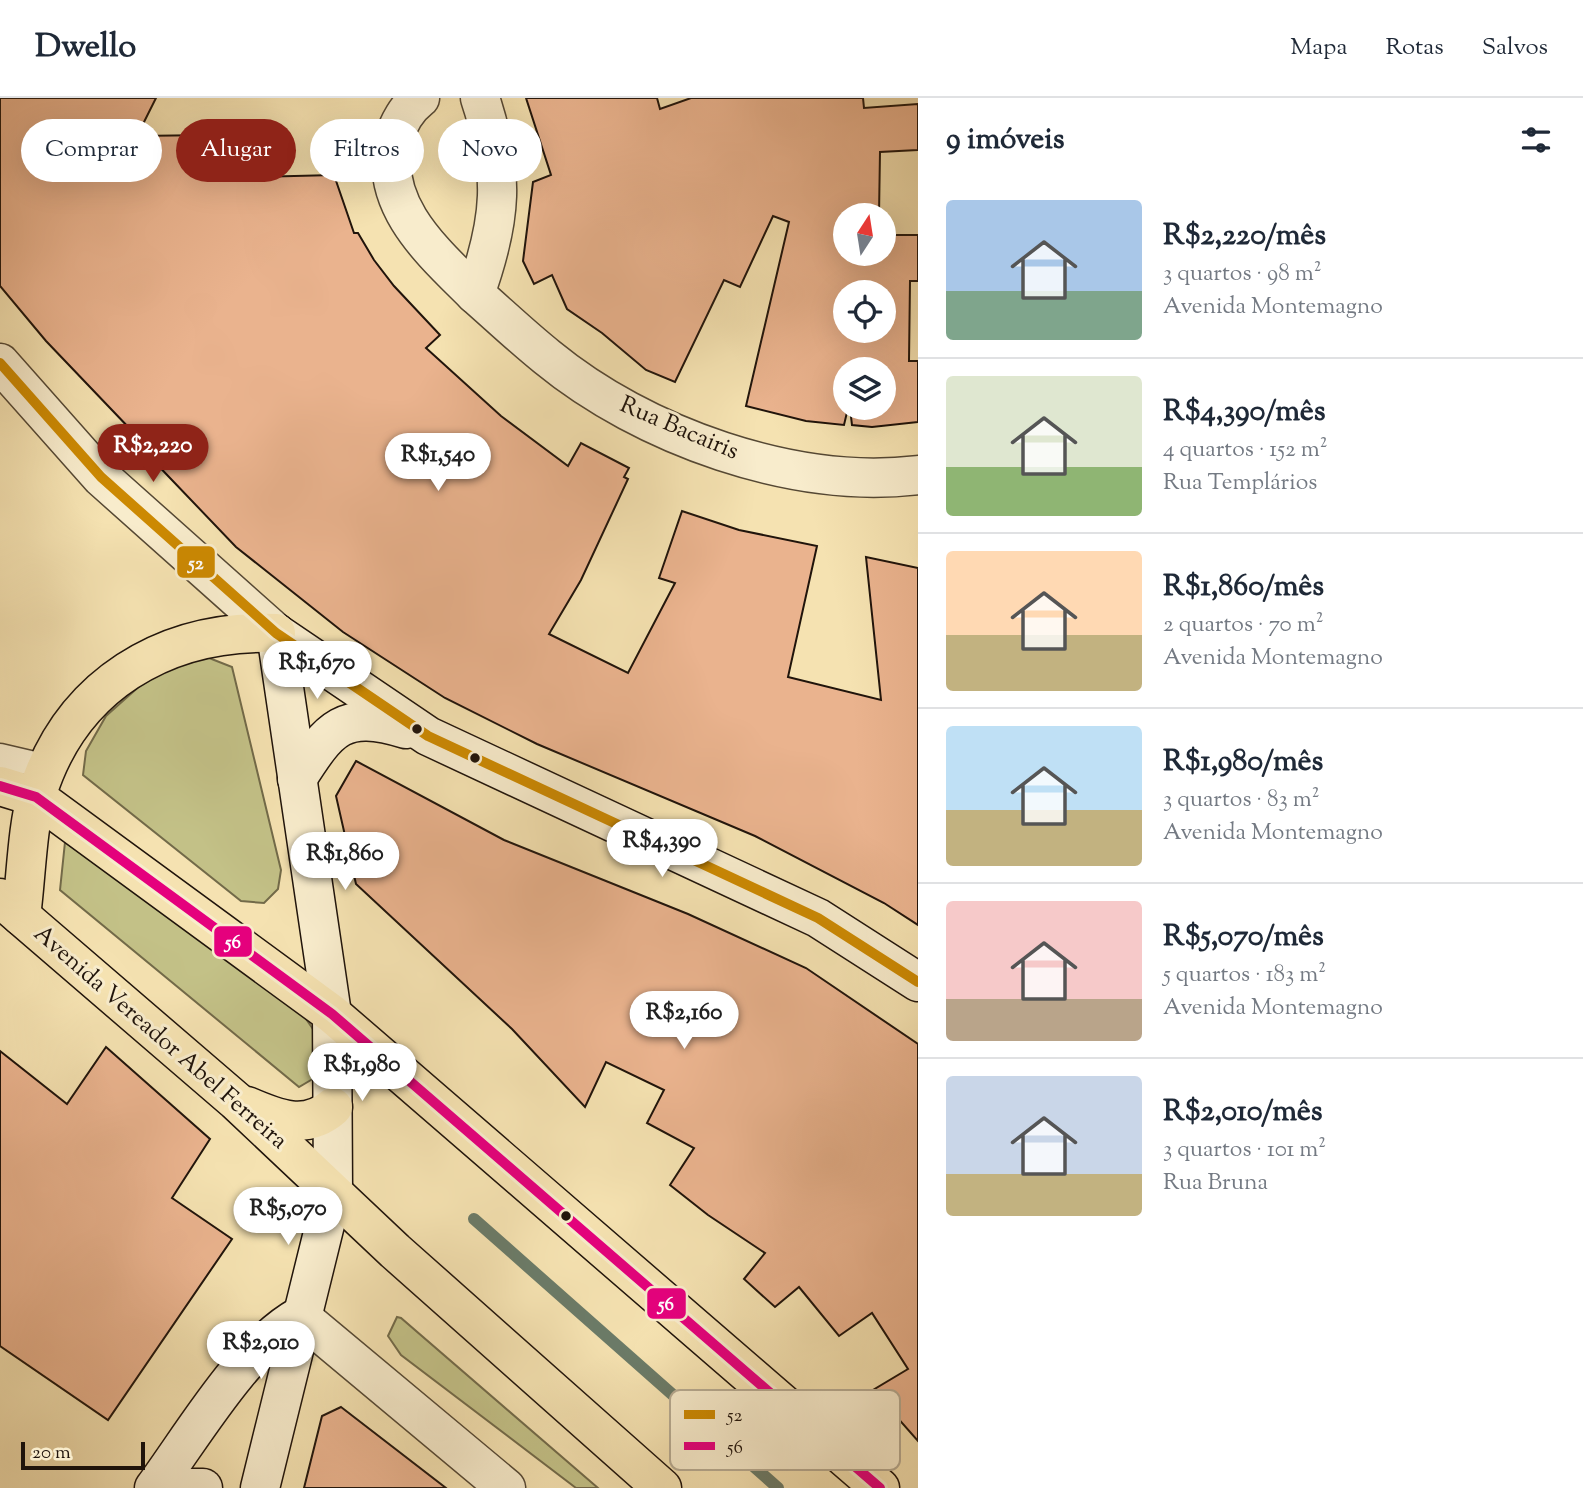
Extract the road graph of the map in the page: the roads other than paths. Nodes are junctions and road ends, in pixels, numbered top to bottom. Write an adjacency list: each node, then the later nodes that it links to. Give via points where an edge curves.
1 (419, 98): 3 (street, Rua Bacairis, via 398,126 390,156 391,178 419,236)
2 (480, 98): 3 (street, via 499,174 490,254)
3 (475, 294): 5 (street, Rua Bacairis, via 548,358 598,393 660,426 735,456 826,475)
4 (0, 363): 6 (street, via 101,477)
5 (918, 475)
6 (276, 633): 7 (street); 9 (street); 10 (main road, via 244,632 182,643 126,671 80,713)
7 (428, 736): 9 (street, via 359,720 332,731); 13 (street, via 818,918)
8 (0, 756): 10 (lane)
9 (297, 779): 14 (street)
10 (41, 782): 11 (main road); 12 (main road); 14 (main road)
11 (0, 786)
12 (10, 907): 15 (main road, Avenida Vereador Abel Ferreira)
13 (918, 982)
14 (332, 1014): 16 (street); 19 (main road)
15 (236, 1101): 16 (main road, via 303,1123 322,1117); 17 (main road, Avenida Vereador Abel Ferreira)
16 (333, 1107): 17 (street)
17 (333, 1192): 18 (street); 28 (main road, Avenida Vereador Abel Ferreira)
18 (300, 1317): 20 (street, via 258,1348); 21 (street); 27 (street)
19 (767, 1390)
20 (215, 1405): 21 (street, via 249,1409); 23 (street)
21 (274, 1431): 26 (street)
22 (859, 1470): 29 (main road)
23 (154, 1488)
24 (174, 1488): 25 (street)
25 (203, 1488)
26 (260, 1488)
27 (506, 1488)
28 (662, 1488)
29 (880, 1488)

